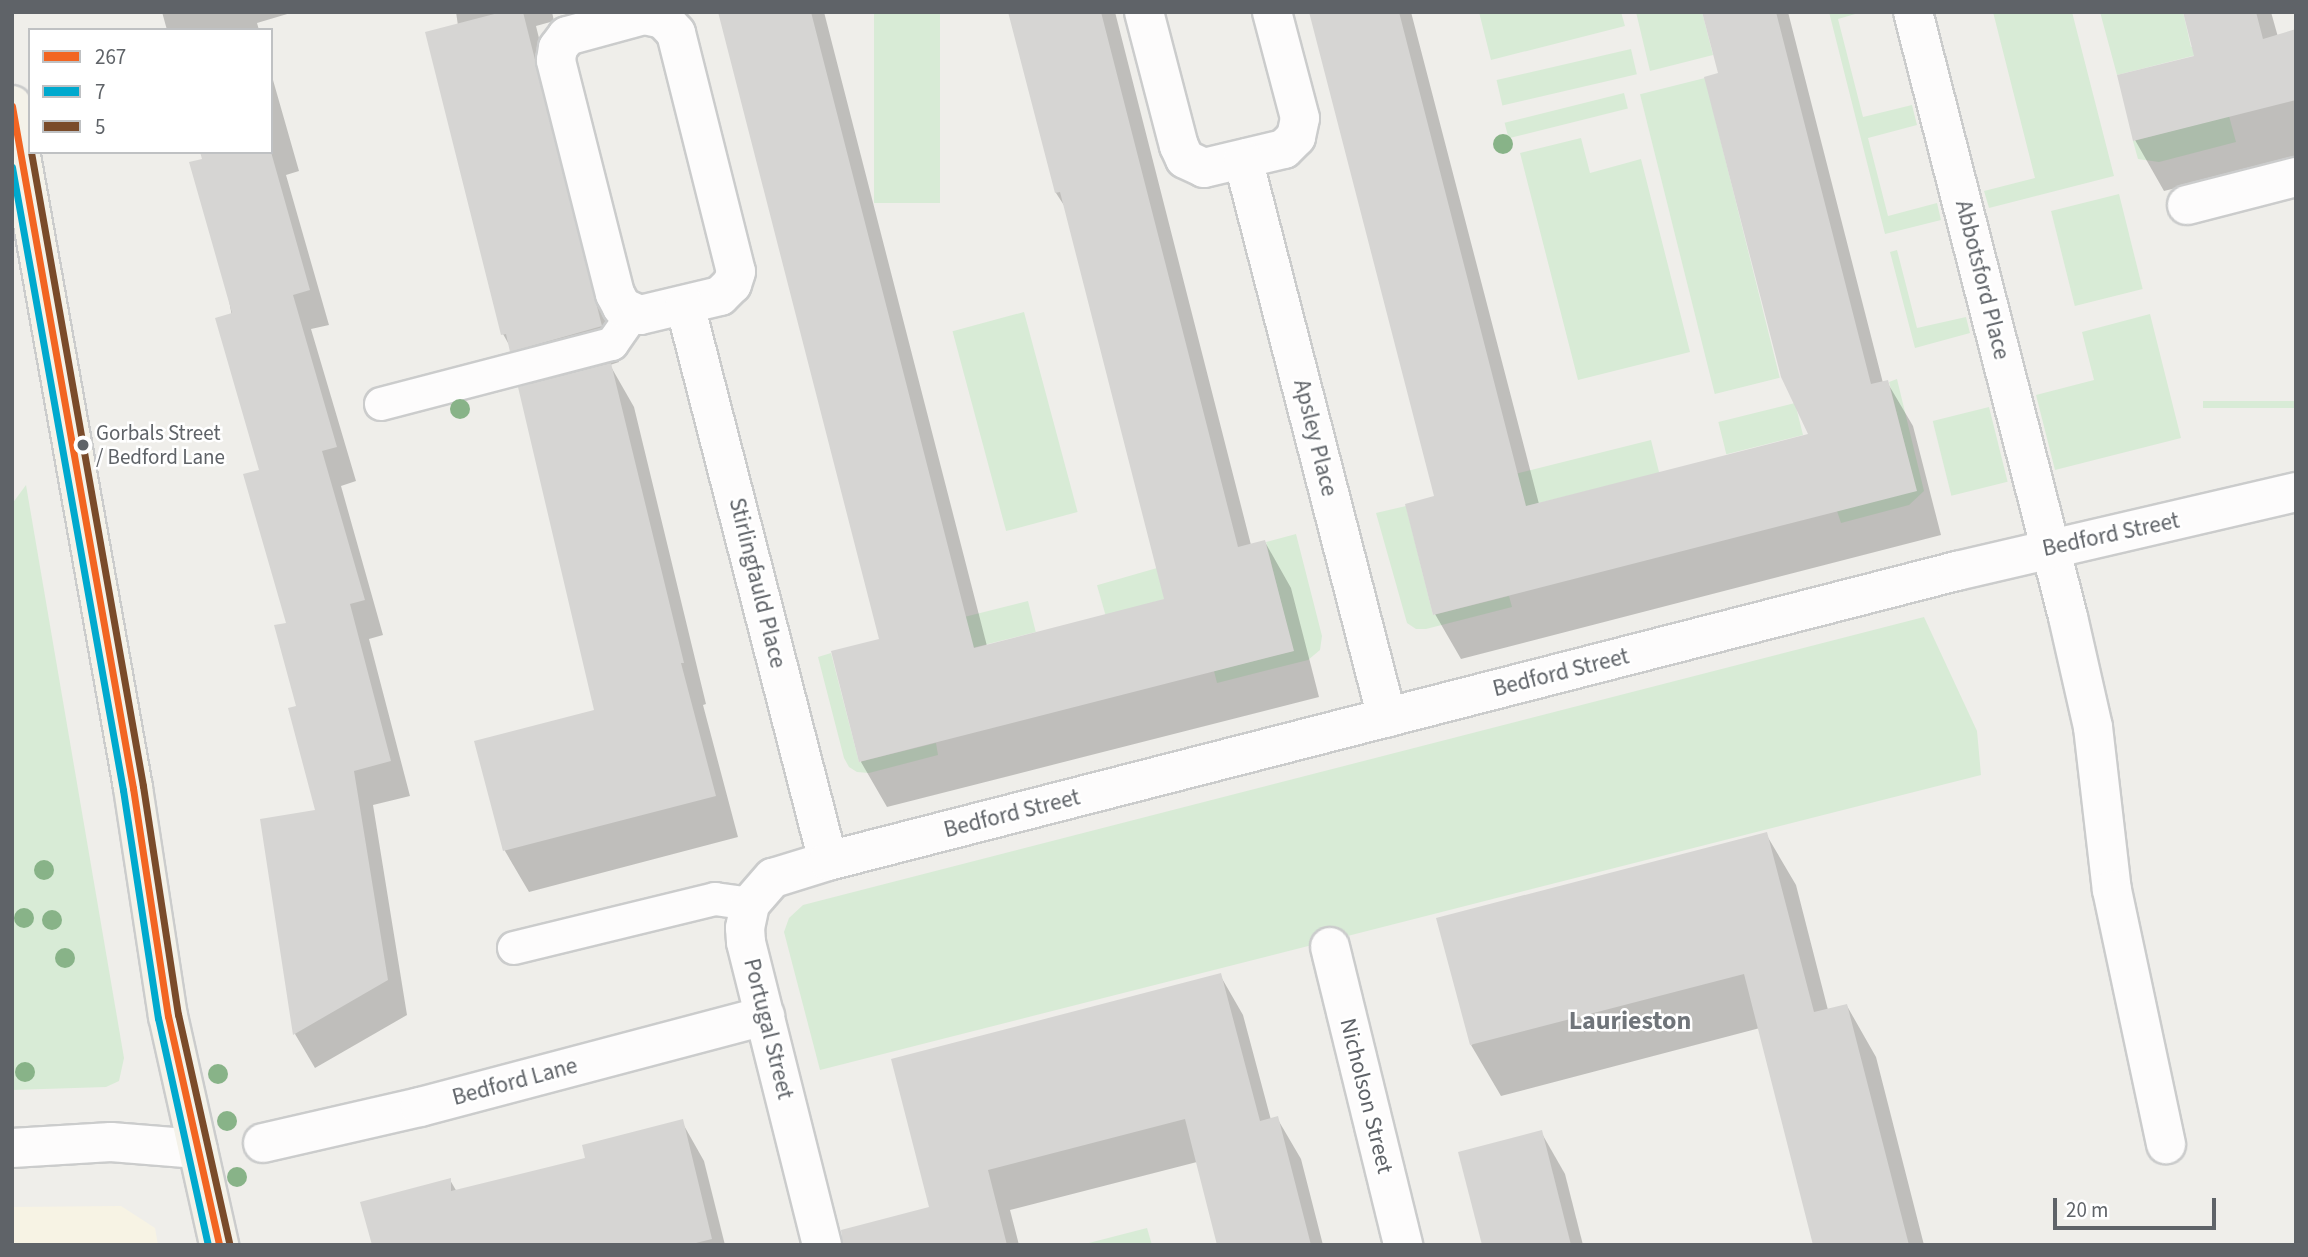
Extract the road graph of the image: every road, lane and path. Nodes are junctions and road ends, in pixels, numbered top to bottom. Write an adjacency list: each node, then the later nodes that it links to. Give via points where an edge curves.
1 (1144, 12): 6 (street, via 1182,154 1204,168)
2 (1272, 12): 6 (street, via 1300,125 1284,149)
3 (1913, 12): 13 (street, Abbotsford Place)
4 (619, 17): 9 (street, via 657,16 676,33 736,266 732,284 720,296); 10 (street, via 567,36 555,60 615,294)
5 (12, 105): 23 (main road, via 134,788 169,1016)
6 (1243, 159): 14 (street, Apsley Place)
7 (2296, 177): 8 (street)
8 (2187, 205)
9 (685, 305): 10 (street, via 649,315); 15 (street, Stirlingfauld Place)
10 (633, 314): 11 (lane, via 612,344)
11 (381, 404)
12 (2296, 492): 13 (street, Bedford Street)
13 (2049, 548): 14 (street, Bedford Street); 21 (street, Abbotsford Place, via 2093,727 2112,890)
14 (1387, 718): 15 (street, Bedford Street)
15 (828, 861): 16 (street, via 773,878)
16 (750, 904): 17 (lane, via 715,899); 19 (street, Portugal Street, via 746,942)
17 (514, 947)
18 (1330, 947): 26 (street, Nicholson Street)
19 (765, 1016): 20 (street, Bedford Lane); 24 (street, Portugal Street)
20 (264, 1143)
21 (2166, 1144)
22 (12, 1148): 23 (street, via 111,1142)
23 (198, 1149): 25 (main road)
24 (821, 1244)
25 (219, 1245)
26 (1403, 1245)

